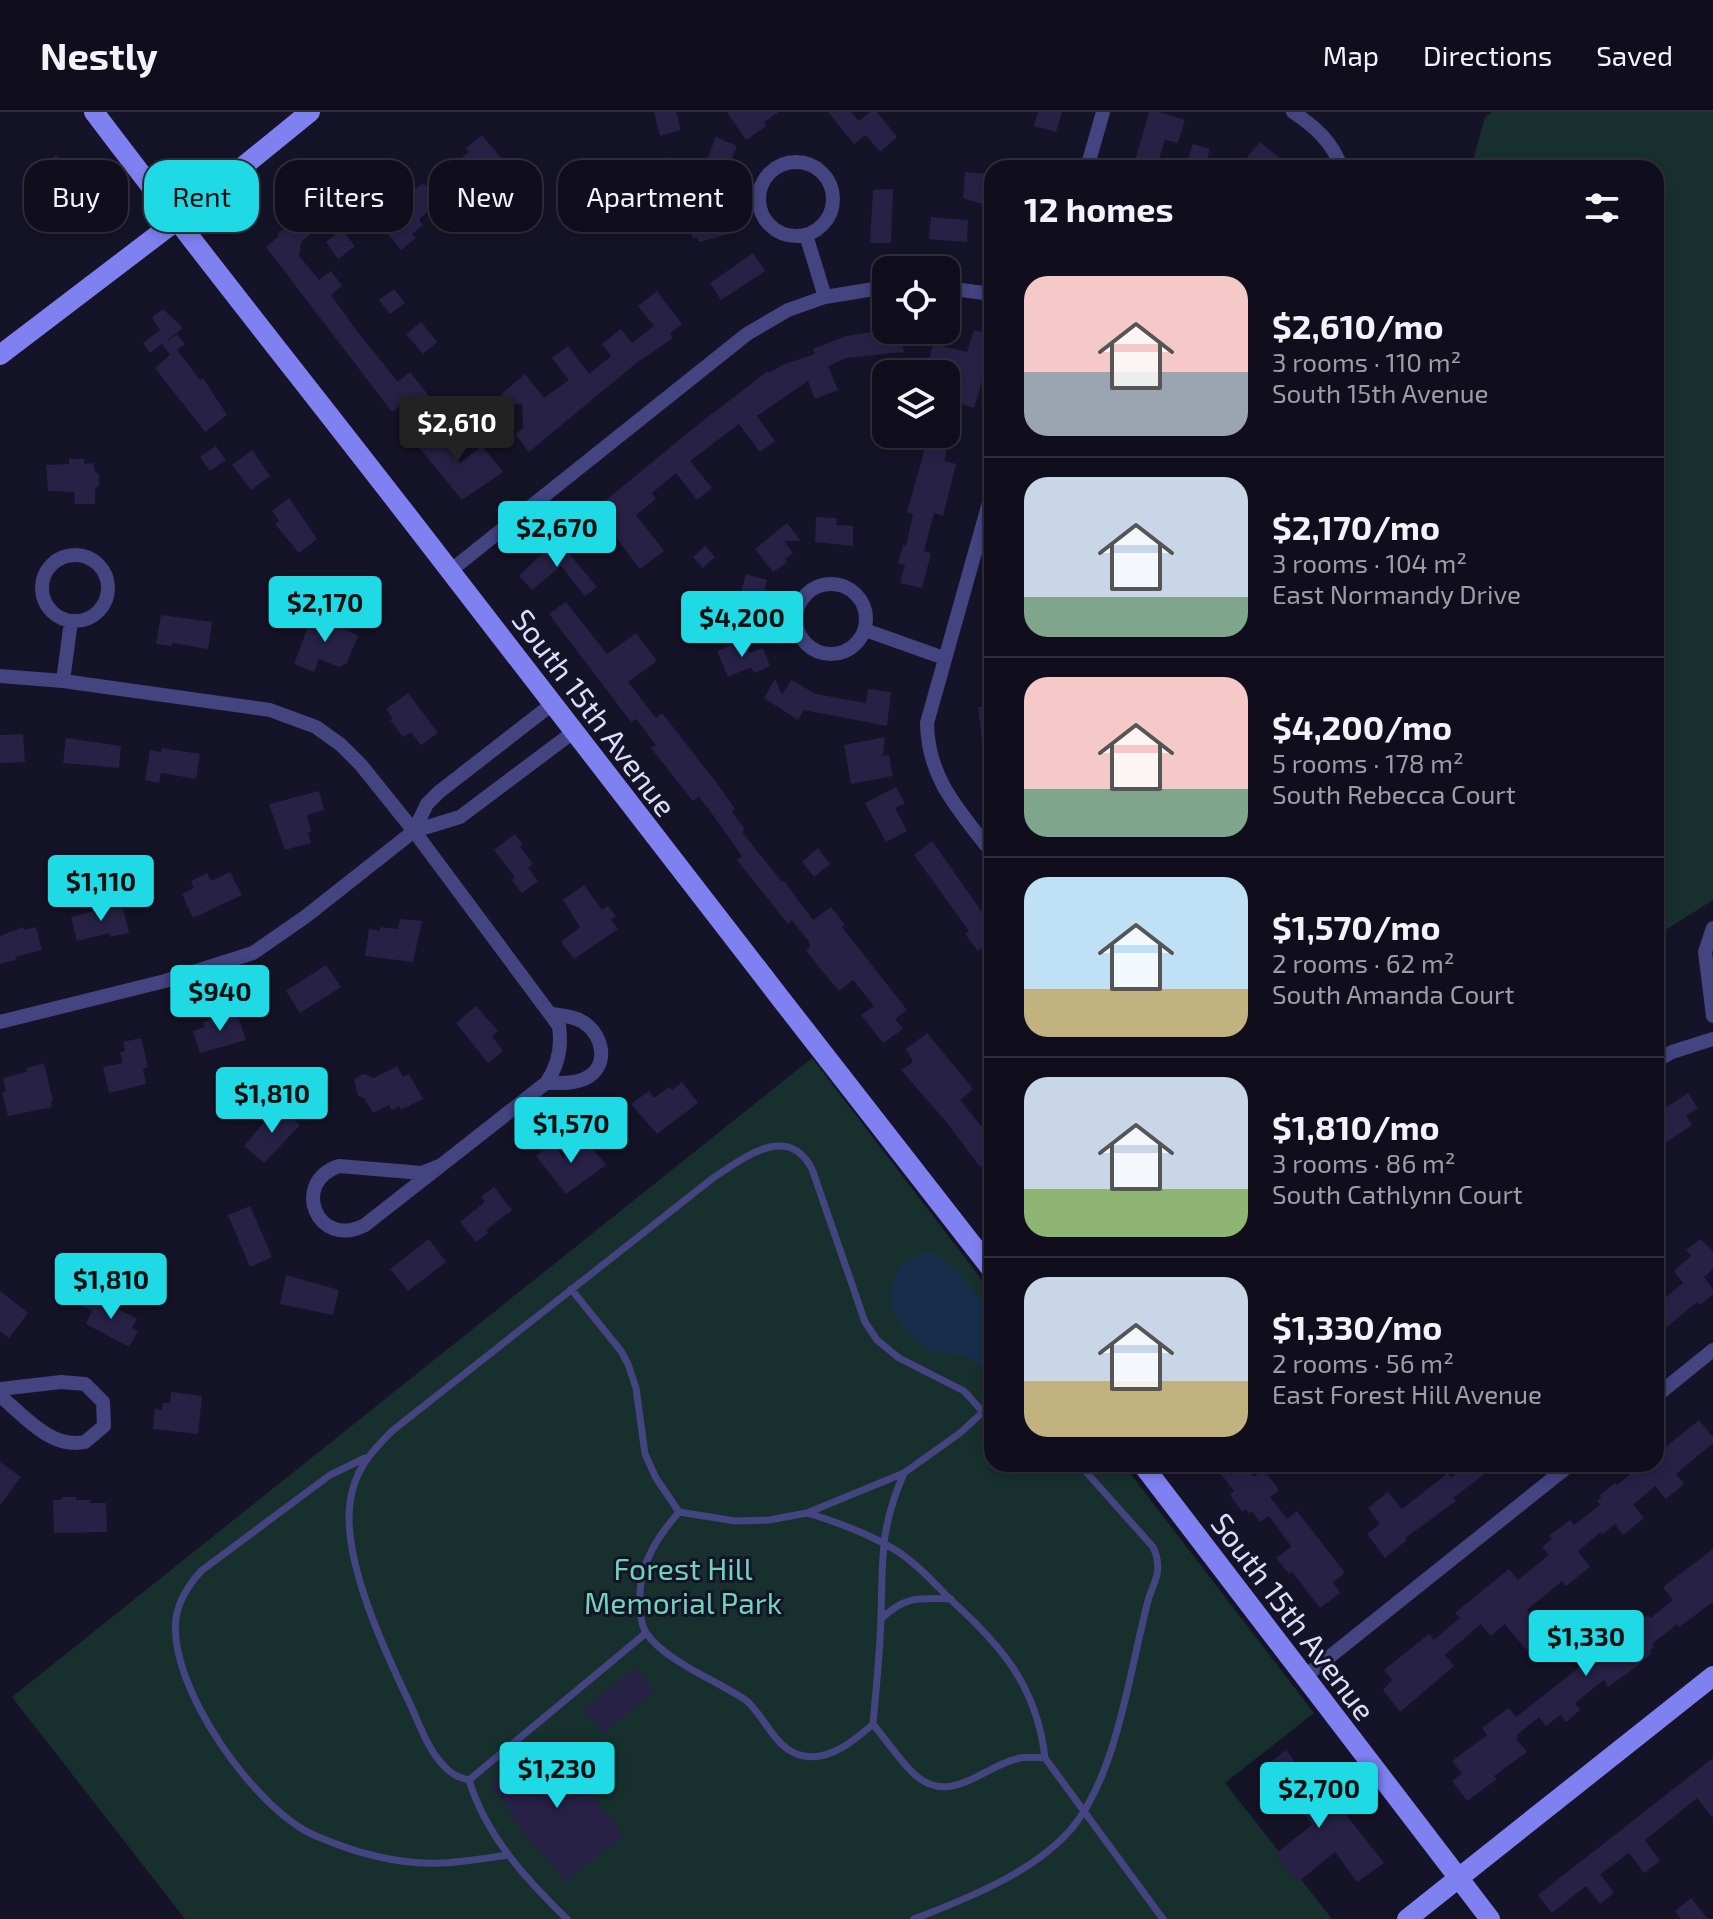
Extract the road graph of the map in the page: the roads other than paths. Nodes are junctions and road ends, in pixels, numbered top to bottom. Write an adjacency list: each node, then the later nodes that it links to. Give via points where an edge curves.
1 (94, 112): 8 (street, South 15th Avenue)
2 (310, 112): 5 (street)
3 (1103, 112): 6 (street)
4 (1293, 112): 7 (street, via 1324,137)
5 (251, 160)
6 (1089, 160)
7 (1337, 160)
8 (144, 178)
9 (162, 232): 16 (street)
10 (185, 232): 20 (street, South 15th Avenue)
11 (806, 235): 11 (street, via 831,212 832,189 818,169 784,165 773,171 760,192 763,216 781,233); 15 (street)
12 (872, 289): 15 (street)
13 (960, 290): 14 (street)
14 (984, 293)
15 (825, 297): 20 (street, via 788,310 747,334)
16 (0, 355)
17 (984, 520): 18 (street)
18 (977, 544): 19 (street); 23 (street)
19 (984, 546)
20 (450, 571): 26 (street, South 15th Avenue)
21 (71, 621): 21 (street, via 101,610 109,590 96,561 75,554 54,561 42,580 45,602 60,618); 25 (street)
22 (865, 630): 22 (street, via 864,606 849,588 814,588 798,606 801,638 819,652 841,653); 23 (street)
23 (944, 658): 29 (street, via 927,723 927,748 935,772)
24 (0, 676): 25 (street)
25 (63, 681): 28 (street, via 296,718 341,745)
26 (551, 705): 27 (street, South 15th Avenue); 28 (street, via 439,792)
27 (572, 733): 28 (street, via 460,817); 38 (street, South 15th Avenue)
28 (414, 831): 31 (street); 33 (street, via 253,953)
29 (984, 842)
30 (1713, 928): 32 (street, via 1705,952)
31 (552, 1014): 36 (street, via 559,1026 559,1054); 36 (street, via 585,1023 602,1053 596,1071 585,1079)
32 (1713, 1016)
33 (0, 1022)
34 (1713, 1039): 35 (street)
35 (1664, 1056)
36 (546, 1083): 37 (street)
37 (439, 1166): 37 (street, via 422,1173 339,1166 320,1177 312,1198 328,1227 343,1233 355,1230)
38 (984, 1260)
39 (571, 1289): 44 (lane, via 713,1178 763,1149 793,1146 812,1169 865,1322 877,1340); 46 (lane); 51 (lane, via 628,1364 645,1454)
40 (1713, 1350): 42 (street)
41 (0, 1389): 43 (street, via 85,1384 103,1402 104,1426 85,1442 60,1443)
42 (1664, 1390)
43 (0, 1396)
44 (984, 1408)
45 (984, 1413): 50 (lane)
46 (365, 1458): 61 (lane, via 349,1506 362,1587 428,1743 455,1777); 63 (lane, via 330,1475 201,1571 185,1590 176,1620 192,1694 210,1729 248,1779 312,1835 365,1855 404,1862)
47 (1086, 1472): 62 (lane, via 1153,1547 1159,1574 1103,1773)
48 (1148, 1472): 58 (street, South 15th Avenue)
49 (1561, 1472): 58 (street)
50 (904, 1473): 52 (lane); 53 (lane)
51 (679, 1512): 52 (lane, via 735,1521); 56 (lane, via 646,1562 640,1613)
52 (807, 1513): 53 (lane)
53 (882, 1543): 54 (lane); 55 (lane)
54 (951, 1599): 55 (lane, via 911,1599); 60 (lane, via 1017,1671 1032,1700)
55 (881, 1619): 59 (lane)
56 (646, 1633): 59 (lane, via 659,1648 747,1701 786,1748 801,1756 835,1751); 61 (lane)
57 (1713, 1676): 64 (street)
58 (1303, 1678): 64 (street, South 15th Avenue)
59 (873, 1724): 60 (lane, via 913,1773 941,1789 957,1787 1021,1757)
60 (1045, 1758): 62 (lane)
61 (469, 1780): 63 (lane, via 488,1827)
62 (1083, 1813): 66 (lane, via 1070,1831 999,1884); 67 (lane)
63 (508, 1855): 65 (lane)
64 (1459, 1879): 68 (street); 69 (street, South 15th Avenue)
65 (567, 1919)
66 (914, 1919)
67 (1163, 1919)
68 (1407, 1919)
69 (1490, 1919)

